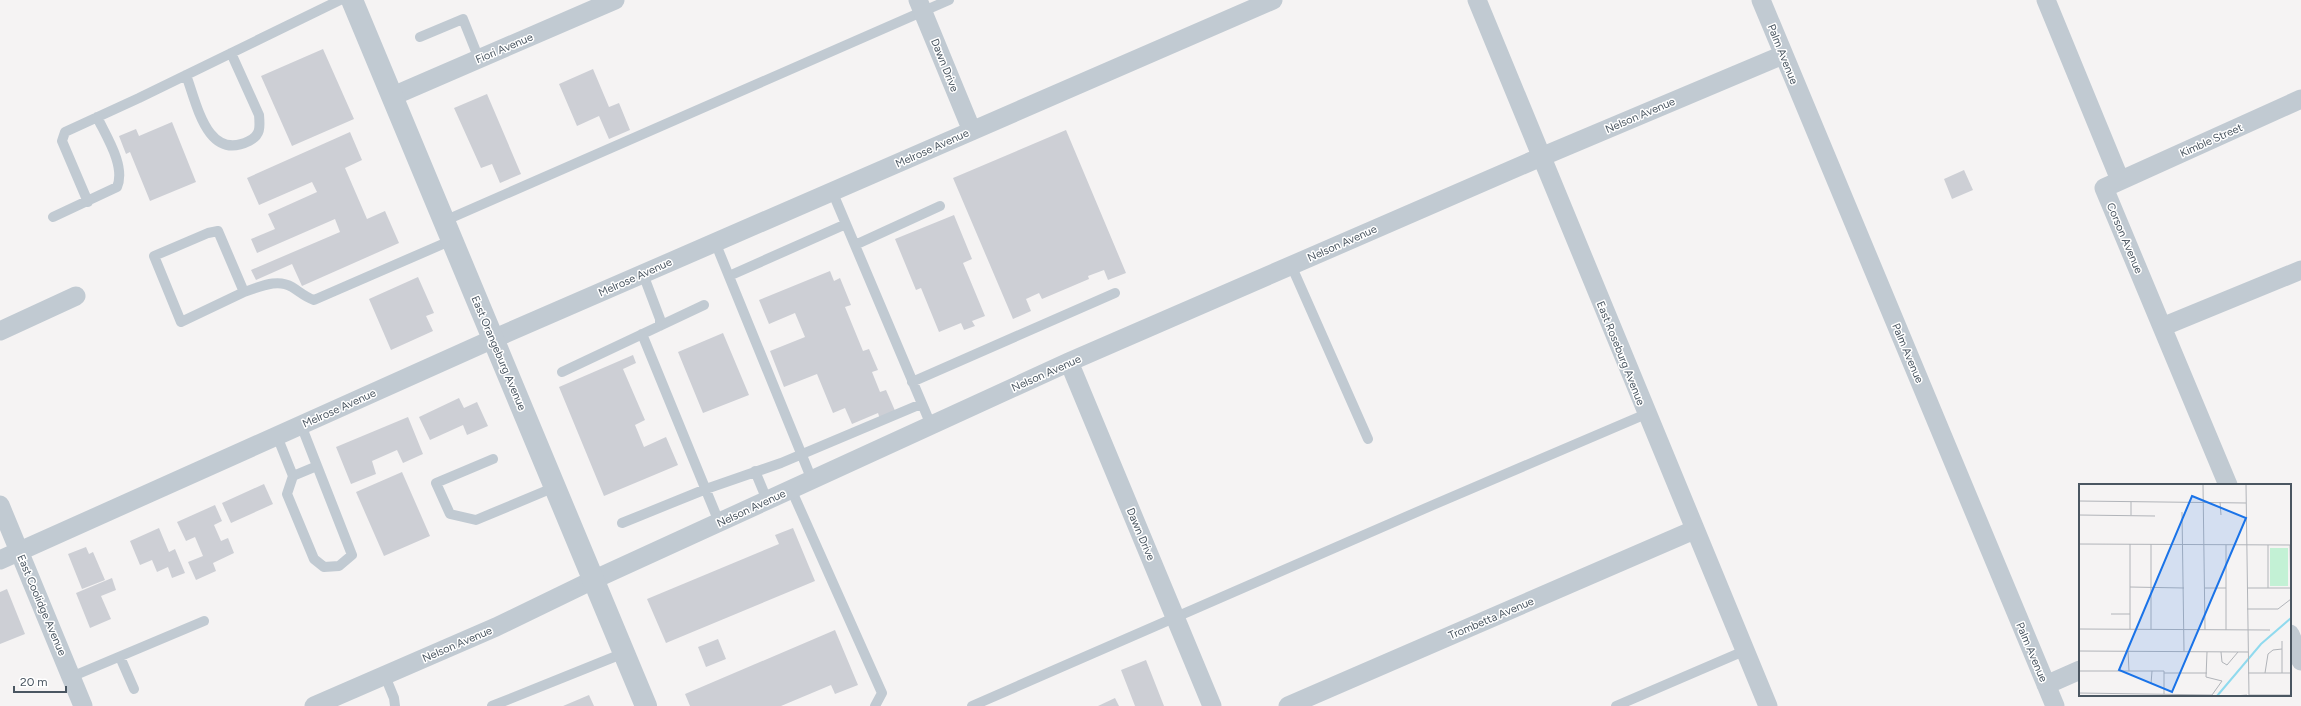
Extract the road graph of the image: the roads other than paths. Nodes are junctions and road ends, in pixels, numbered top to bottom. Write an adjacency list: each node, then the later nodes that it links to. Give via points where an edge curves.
1 (340, 0): 11 (lane)
2 (352, 0): 15 (street, East Orangeburg Avenue)
3 (615, 0): 13 (street, Fiori Avenue)
4 (949, 0): 9 (lane)
5 (1273, 0): 18 (street, Melrose Avenue)
6 (1477, 0): 19 (street, East Roseburg Avenue)
7 (1761, 0): 12 (street, Palm Avenue)
8 (2046, 0): 20 (street)
9 (920, 6): 18 (street, Dawn Drive); 26 (lane)
10 (420, 37): 13 (lane, via 463,19)
11 (231, 53): 14 (lane); 14 (lane, via 259,115 260,125 259,133 254,139 240,146 229,147 218,142 205,126)
12 (1783, 55): 19 (street, Nelson Avenue); 79 (street, Palm Avenue)
13 (479, 59): 15 (street, Fiori Avenue)
14 (186, 75): 17 (lane)
15 (393, 96): 26 (street, East Orangeburg Avenue)
16 (2301, 99): 20 (street, Kimble Street)
17 (97, 117): 22 (lane, via 117,163 120,179 117,187); 22 (lane, via 65,132 62,141)
18 (972, 131): 21 (street, Melrose Avenue)
19 (1541, 157): 29 (street, Nelson Avenue); 46 (street, East Roseburg Avenue)
20 (2120, 180): 38 (street, Corson Avenue, via 2104,188)
21 (832, 191): 25 (lane); 27 (street, Melrose Avenue)
22 (88, 202): 24 (lane)
23 (940, 206): 28 (lane)
24 (53, 217)
25 (846, 224): 28 (lane); 32 (lane)
26 (448, 231): 33 (lane, via 314,300 282,282); 41 (street, East Orangeburg Avenue)
27 (716, 242): 31 (street, Melrose Avenue); 32 (lane)
28 (855, 245): 44 (lane)
29 (1291, 265): 42 (street, Nelson Avenue); 50 (lane)
30 (2301, 270): 38 (street)
31 (643, 274): 37 (lane, via 660,319); 41 (street, Melrose Avenue)
32 (729, 276): 51 (lane)
33 (244, 292): 33 (lane, via 218,231 154,256 181,322)
34 (1115, 293): 44 (lane)
35 (76, 296): 39 (street)
36 (704, 305): 37 (lane)
37 (660, 326): 40 (lane)
38 (2162, 327): 57 (street, Corson Avenue)
39 (0, 331)
40 (642, 334): 43 (lane); 59 (lane)
41 (493, 339): 47 (street, Melrose Avenue); 58 (street, East Orangeburg Avenue)
42 (1069, 362): 48 (street, Nelson Avenue); 69 (street, Dawn Drive)
43 (562, 372)
44 (912, 382): 45 (lane)
45 (921, 404): 48 (lane); 51 (lane)
46 (1646, 414): 65 (street, East Roseburg Avenue); 69 (lane)
47 (301, 425): 49 (street, Melrose Avenue); 53 (lane)
48 (931, 425): 56 (street, Nelson Avenue)
49 (277, 436): 55 (lane); 66 (street, Melrose Avenue)
50 (1368, 439)
51 (802, 453): 54 (lane); 56 (lane)
52 (493, 459): 58 (lane, via 436,483 450,514 476,520)
53 (317, 466): 55 (lane); 55 (lane, via 352,555 338,566 324,567 314,559 287,494)
54 (754, 471): 59 (lane); 61 (lane)
55 (293, 476)
56 (812, 480): 60 (street, Nelson Avenue)
57 (2228, 484)
58 (555, 487): 68 (street, East Orangeburg Avenue)
59 (706, 489): 63 (lane); 64 (lane)
60 (791, 489): 61 (street, Nelson Avenue); 86 (lane, via 882,694)
61 (767, 500): 63 (street, Nelson Avenue)
62 (0, 505): 66 (street, East Coolidge Avenue)
63 (719, 522): 68 (street, Nelson Avenue)
64 (622, 523)
65 (1694, 530): 72 (street, East Roseburg Avenue); 89 (street, Trombetta Avenue)
66 (19, 551): 67 (street, Melrose Avenue); 78 (street, East Coolidge Avenue)
67 (0, 560)
68 (593, 580): 73 (street, East Orangeburg Avenue); 77 (street, Nelson Avenue, via 496,627)
69 (1176, 618): 87 (lane); 88 (street, Dawn Drive)
70 (204, 621): 74 (lane)
71 (2291, 636): 75 (street)
72 (1744, 651): 90 (lane); 91 (street, East Roseburg Avenue)
73 (624, 653): 84 (lane); 85 (street, East Orangeburg Avenue)
74 (120, 657): 78 (lane); 80 (lane)
75 (2301, 660)
76 (2079, 670): 79 (street)
77 (385, 676): 82 (street, Nelson Avenue); 83 (lane)
78 (71, 678): 81 (street, East Coolidge Avenue)
79 (2046, 686): 92 (street, Palm Avenue)
80 (134, 689)
81 (83, 706)
82 (314, 706)
83 (395, 706)
84 (492, 706)
85 (646, 706)
86 (875, 706)
87 (972, 706)
88 (1212, 706)
89 (1288, 706)
90 (1616, 706)
91 (1768, 706)
92 (2055, 706)

